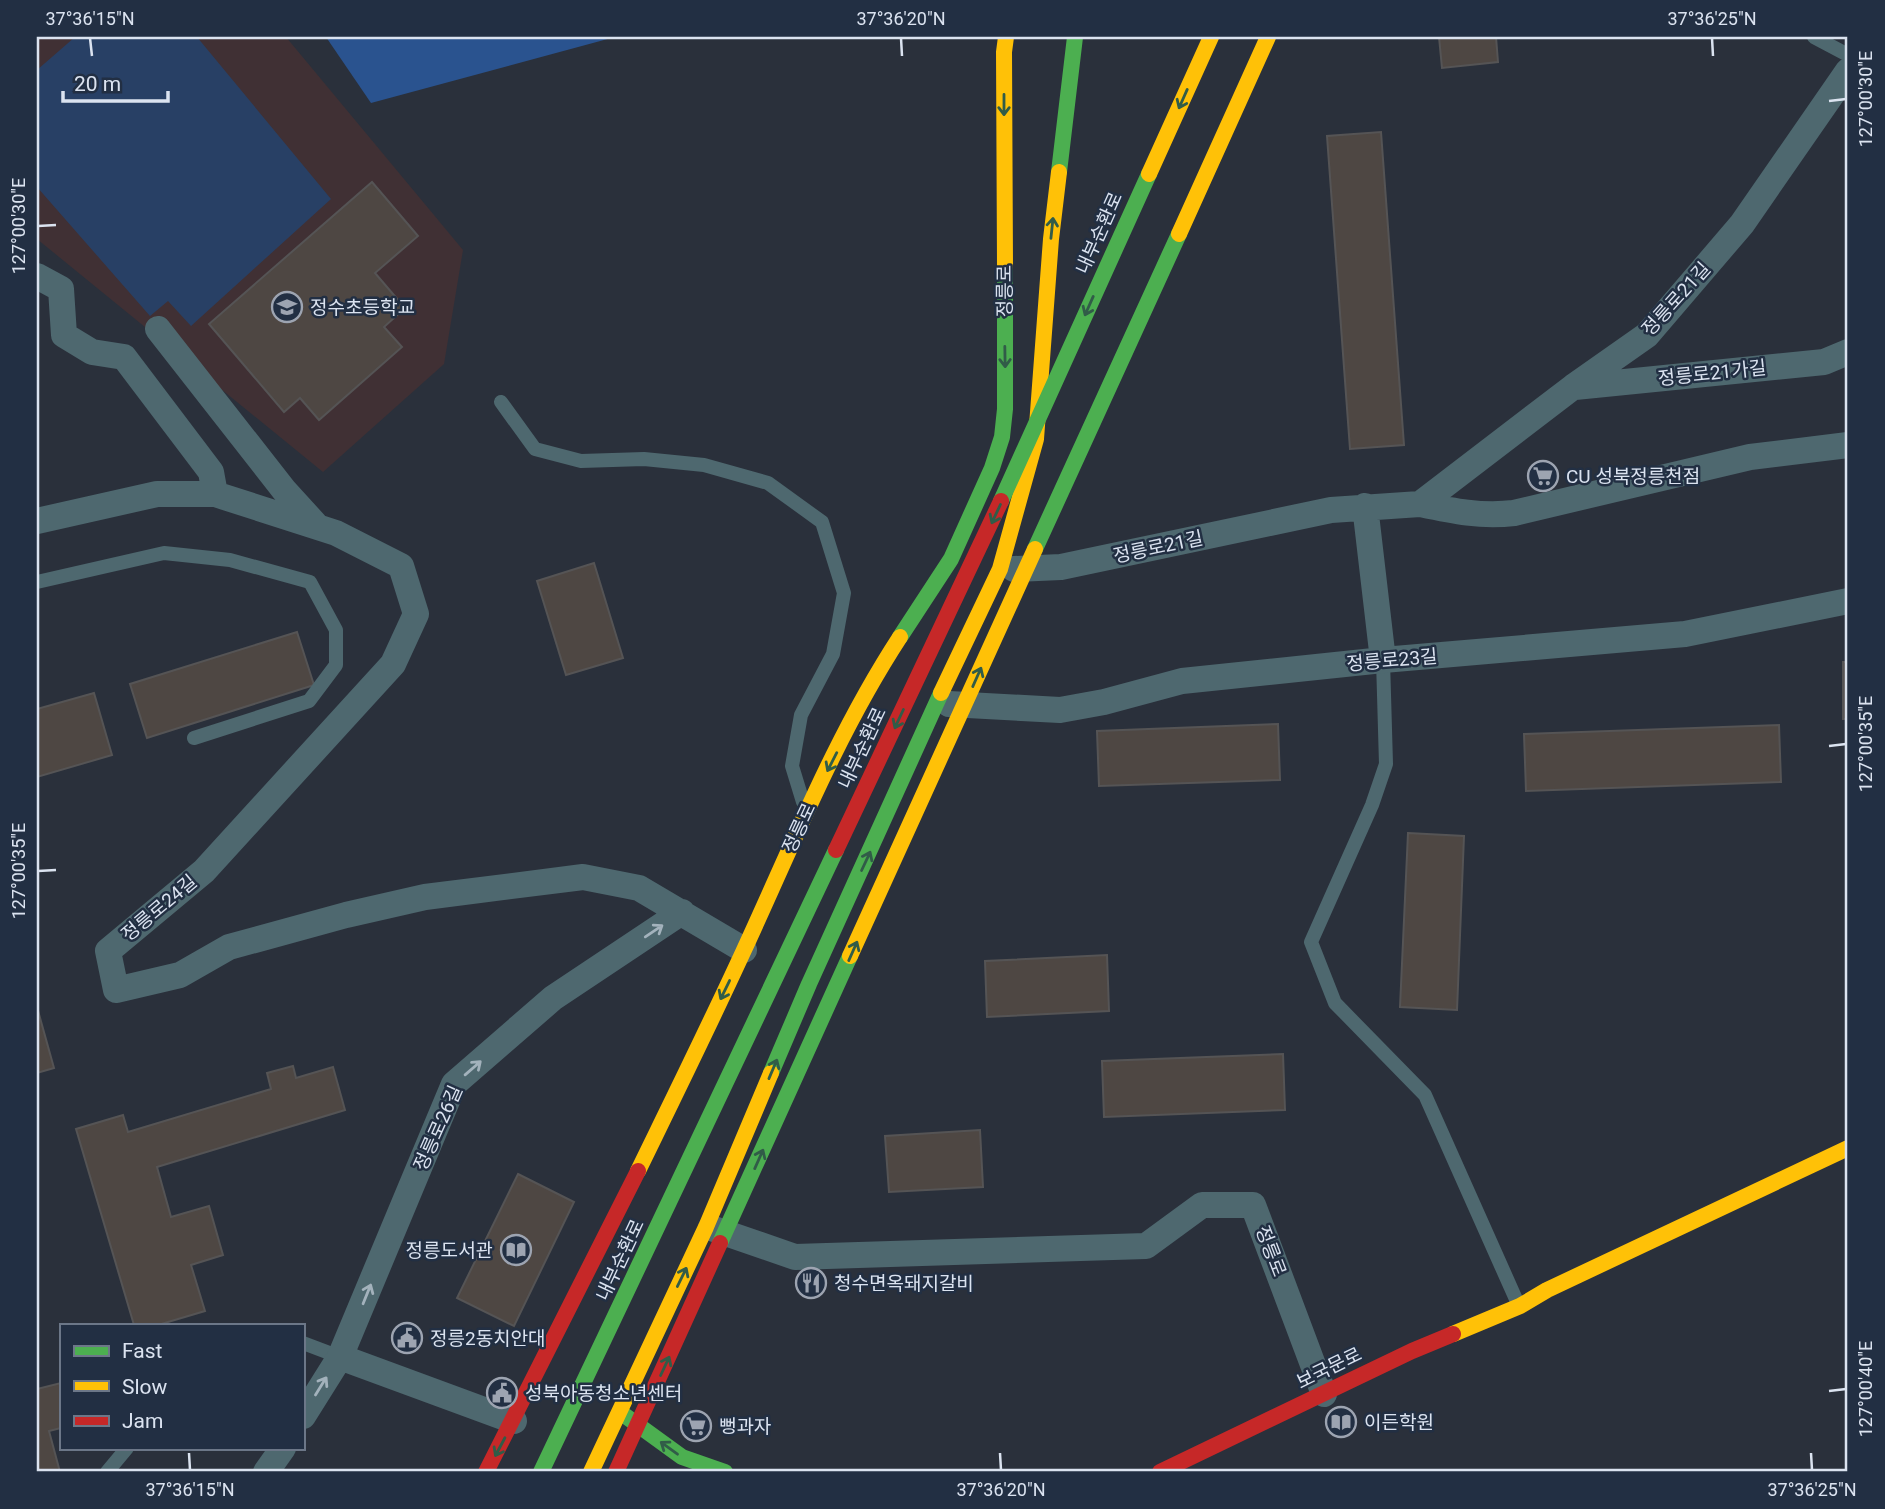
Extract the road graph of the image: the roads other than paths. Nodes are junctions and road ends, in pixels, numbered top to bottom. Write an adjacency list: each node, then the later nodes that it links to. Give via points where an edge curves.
1 (1006, 37): 19 (main road, 정릉로, one-way to 19, via 1006,409 992,468)
2 (1075, 37): 20 (main road, one-way to 2, via 1036,439 1051,239)
3 (1211, 37): 49 (main road, 내부순환로, one-way to 49, bridge, via 1002,502)
4 (1268, 37): 51 (main road, one-way to 4, bridge)
5 (1814, 37): 6 (lane)
6 (1848, 55)
7 (1848, 71): 11 (street, 정릉로21길, via 1742,224 1647,335)
8 (37, 276): 14 (street, via 61,289 64,335 92,352 124,357 211,472)
9 (158, 329): 18 (street)
10 (1848, 352): 11 (street, 정릉로21가길, via 1824,362)
11 (1573, 387): 15 (street, 정릉로21길)
12 (501, 402): 27 (lane, via 536,449 581,461 644,459 704,465 768,483 822,522 844,593 833,654 801,715 792,766)
13 (1848, 445): 15 (street, 정릉로21길, via 1750,457 1514,513 1465,514)
14 (215, 494): 17 (street, 정릉로24길, via 157,494); 18 (street, 정릉로24길)
15 (1420, 504): 16 (street, 정릉로21길)
16 (1365, 506): 20 (street, 정릉로21길, via 1061,568); 23 (street)
17 (37, 521)
18 (318, 527): 28 (street, 정릉로24길, via 401,566 416,614 393,664 222,852 108,951 116,990 180,975 229,947 425,897 583,877 639,888)
19 (951, 559): 20 (street, 정릉로21길); 24 (main road); 27 (main road, 정릉로, one-way to 27, via 878,671)
20 (1000, 569): 25 (main road)
21 (37, 583): 26 (lane, via 164,553 230,560 310,582 336,630 336,665 309,701)
22 (1848, 601): 23 (street, 정릉로23길, via 1685,634)
23 (1383, 660): 25 (street, 정릉로23길, via 1182,681 1060,710); 33 (lane, via 1386,764 1311,942 1335,1003 1425,1095)
24 (892, 682)
25 (936, 703): 32 (main road, one-way to 25)
26 (194, 738)
27 (806, 812): 29 (main road, 정릉로)
28 (682, 912): 29 (street, 정릉로24길); 39 (street, 정릉로26길, one-way to 28, via 454,1084 553,998)
29 (753, 951): 31 (main road); 43 (main road, 정릉로, one-way to 43)
30 (1848, 1148): 33 (main road, 보국문로)
31 (634, 1214)
32 (706, 1227): 34 (main road, one-way to 32); 40 (street, 정릉로, via 795,1257 1146,1246 1202,1205 1253,1205)
33 (1520, 1306): 40 (main road, 보국문로)
34 (667, 1309): 36 (main road); 41 (main road)
35 (598, 1321): 37 (main road, via 609,1336)
36 (642, 1334)
37 (622, 1338)
38 (304, 1343): 39 (lane)
39 (340, 1357): 42 (street, 정릉로26길, one-way to 39); 43 (street)
40 (1324, 1394): 53 (main road, 보국문로)
41 (620, 1412): 50 (main road); 52 (main road, one-way to 41, via 682,1457)
42 (304, 1414)
43 (514, 1421): 48 (main road, 정릉로, one-way to 48); 50 (main road, via 544,1408 578,1409 588,1422)
44 (125, 1450): 46 (lane)
45 (282, 1450): 47 (street)
46 (107, 1472)
47 (266, 1472)
48 (486, 1472)
49 (541, 1472)
50 (591, 1472)
51 (616, 1472)
52 (724, 1472)
53 (1160, 1472)

